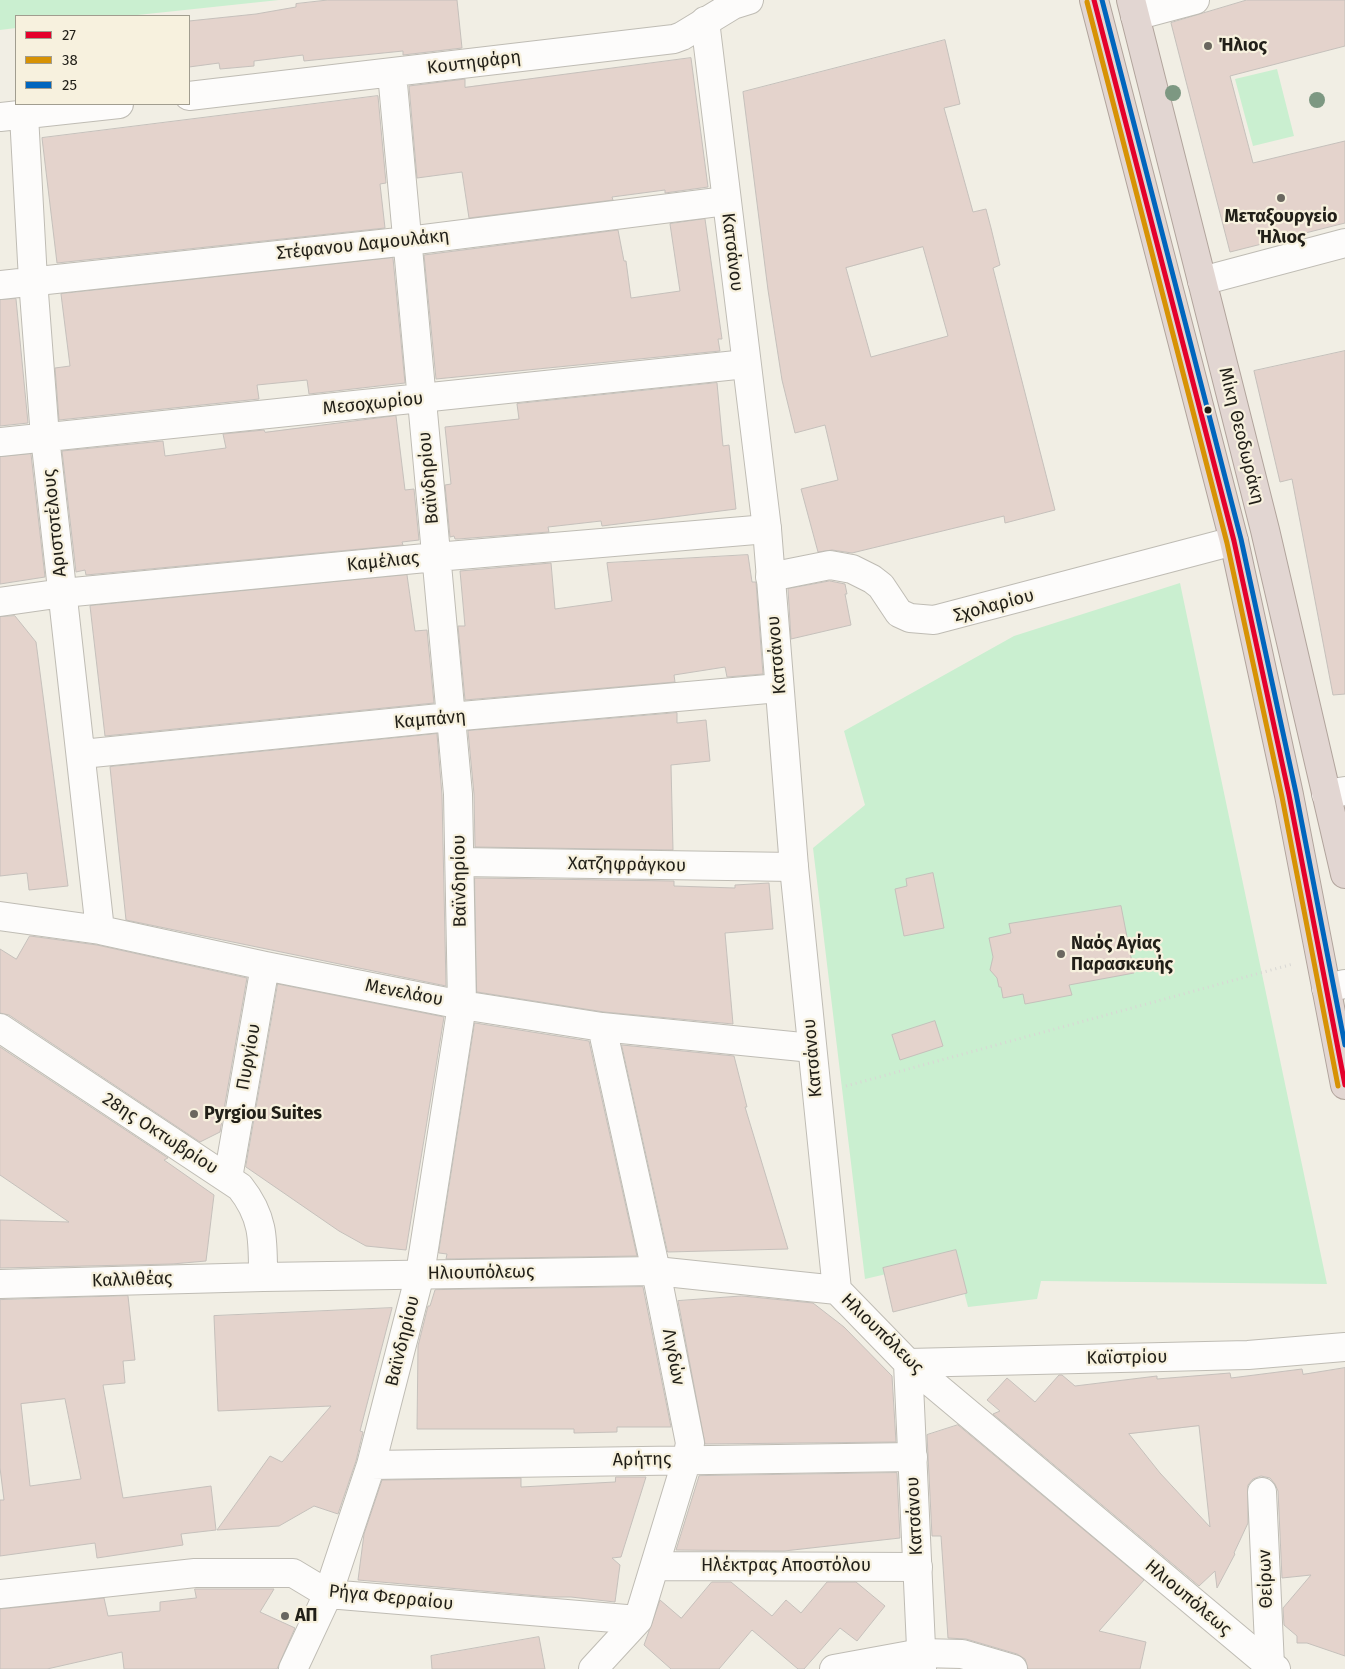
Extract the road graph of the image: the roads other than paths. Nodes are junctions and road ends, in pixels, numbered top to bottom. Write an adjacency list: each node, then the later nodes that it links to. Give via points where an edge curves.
1 (749, 0): 5 (street, Κουτηφάρη)
2 (1094, 0): 21 (highway, Μίκη Θεοδωράκη)
3 (1195, 0): 4 (street)
4 (1133, 8): 14 (highway, Μίκη Θεοδωράκη)
5 (705, 21): 6 (street, Κουτηφάρη, via 674,39); 10 (street, Κατσάνου)
6 (392, 72): 7 (street, Κουτηφάρη); 11 (street, Βαϊνδηρίου)
7 (190, 96)
8 (110, 105): 9 (street)
9 (12, 116): 13 (street, Αριστοτέλους)
10 (726, 202): 11 (street, Στέφανου Δαμουλάκη); 16 (street, Κατσάνου)
11 (408, 241): 13 (street, Στέφανου Δαμουλάκη); 17 (street, Βαϊνδηρίου)
12 (1345, 243): 14 (street)
13 (33, 280): 15 (street, Στέφανου Δαμουλάκη); 18 (street, Αριστοτέλους)
14 (1202, 281): 29 (highway, Μίκη Θεοδωράκη)
15 (0, 285)
16 (746, 364): 17 (street, Μεσοχωρίου); 20 (street, Κατσάνου)
17 (422, 399): 18 (street, Μεσοχωρίου); 22 (street, Βαϊνδηρίου)
18 (46, 437): 19 (street, Μεσοχωρίου); 24 (street, Αριστοτέλους)
19 (0, 442)
20 (766, 529): 22 (street, Καμέλιας); 23 (street, Κατσάνου)
21 (1234, 541): 23 (street, Σχολαρίου, via 934,620 910,618 899,613 881,586 852,569 830,565); 36 (highway, Μίκη Θεοδωράκη, via 1289,795 1319,956)
22 (436, 556): 24 (street, Καμέλιας); 27 (street, Βαϊνδηρίου)
23 (770, 577): 26 (street, Κατσάνου)
24 (63, 593): 25 (street, Καμέλιας); 28 (street, Αριστοτέλους)
25 (0, 602)
26 (779, 688): 27 (street, Καμπάνη); 31 (street, Κατσάνου)
27 (450, 718): 28 (street, Καμπάνη); 30 (street, Βαϊνδηρίου, via 458,794)
28 (82, 754): 34 (street, Αριστοτέλους)
29 (1336, 792): 32 (highway, Μίκη Θεοδωράκη)
30 (460, 862): 31 (street, Χατζηφράγκου); 37 (street, Βαϊνδηρίου)
31 (794, 867): 40 (street, Κατσάνου)
32 (1345, 874)
33 (0, 916): 34 (street, Μενελάου)
34 (100, 930): 35 (street, Μενελάου)
35 (265, 966): 37 (street, Μενελάου); 42 (street, Πυργίου)
36 (1336, 986): 41 (highway, Μίκη Θεοδωράκη)
37 (462, 1005): 38 (street, Μενελάου); 44 (street, Βαϊνδηρίου)
38 (602, 1027): 40 (street, Μενελάου); 43 (street, Λιγδών)
39 (0, 1028): 42 (street, 28ης Οκτωβρίου)
40 (812, 1048): 47 (street, Κατσάνου)
41 (1345, 1085)
42 (228, 1178): 45 (street, 28ης Οκτωβρίου, via 240,1187 257,1213 262,1236)
43 (656, 1271): 44 (street, Ηλιουπόλεως); 47 (street, Ηλιουπόλεως); 51 (street, Λιγδών, via 689,1439)
44 (420, 1274): 45 (street, Ηλιουπόλεως); 52 (street, Βαϊνδηρίου)
45 (263, 1277): 46 (street, Καλλιθέας)
46 (0, 1284)
47 (837, 1290): 49 (street, Ηλιουπόλεως)
48 (1345, 1347): 49 (street, Καϊστρίου, via 1248,1355)
49 (908, 1363): 50 (street, Κατσάνου); 60 (street, Ηλιουπόλεως)
50 (913, 1457): 51 (street, Αρήτης); 55 (street, Κατσάνου)
51 (687, 1459): 52 (street, Αρήτης); 54 (street, Λιγδών)
52 (371, 1465): 57 (street, Βαϊνδηρίου)
53 (1262, 1492): 60 (street, Θείρων)
54 (655, 1566): 55 (street, Ηλέκτρας Αποστόλου); 58 (street, Λιγδών)
55 (918, 1567): 59 (street, Κατσάνου)
56 (0, 1594): 57 (street, Ρήγα Φερραίου, via 196,1572 293,1574)
57 (328, 1594): 58 (street, Ρήγα Φερραίου); 61 (street, Βαϊνδηρίου)
58 (636, 1623): 62 (street, Λιγδών)
59 (922, 1661): 63 (street); 64 (street, via 962,1654)
60 (1273, 1668)
61 (293, 1669)
62 (593, 1669)
63 (834, 1669)
64 (1013, 1669)

